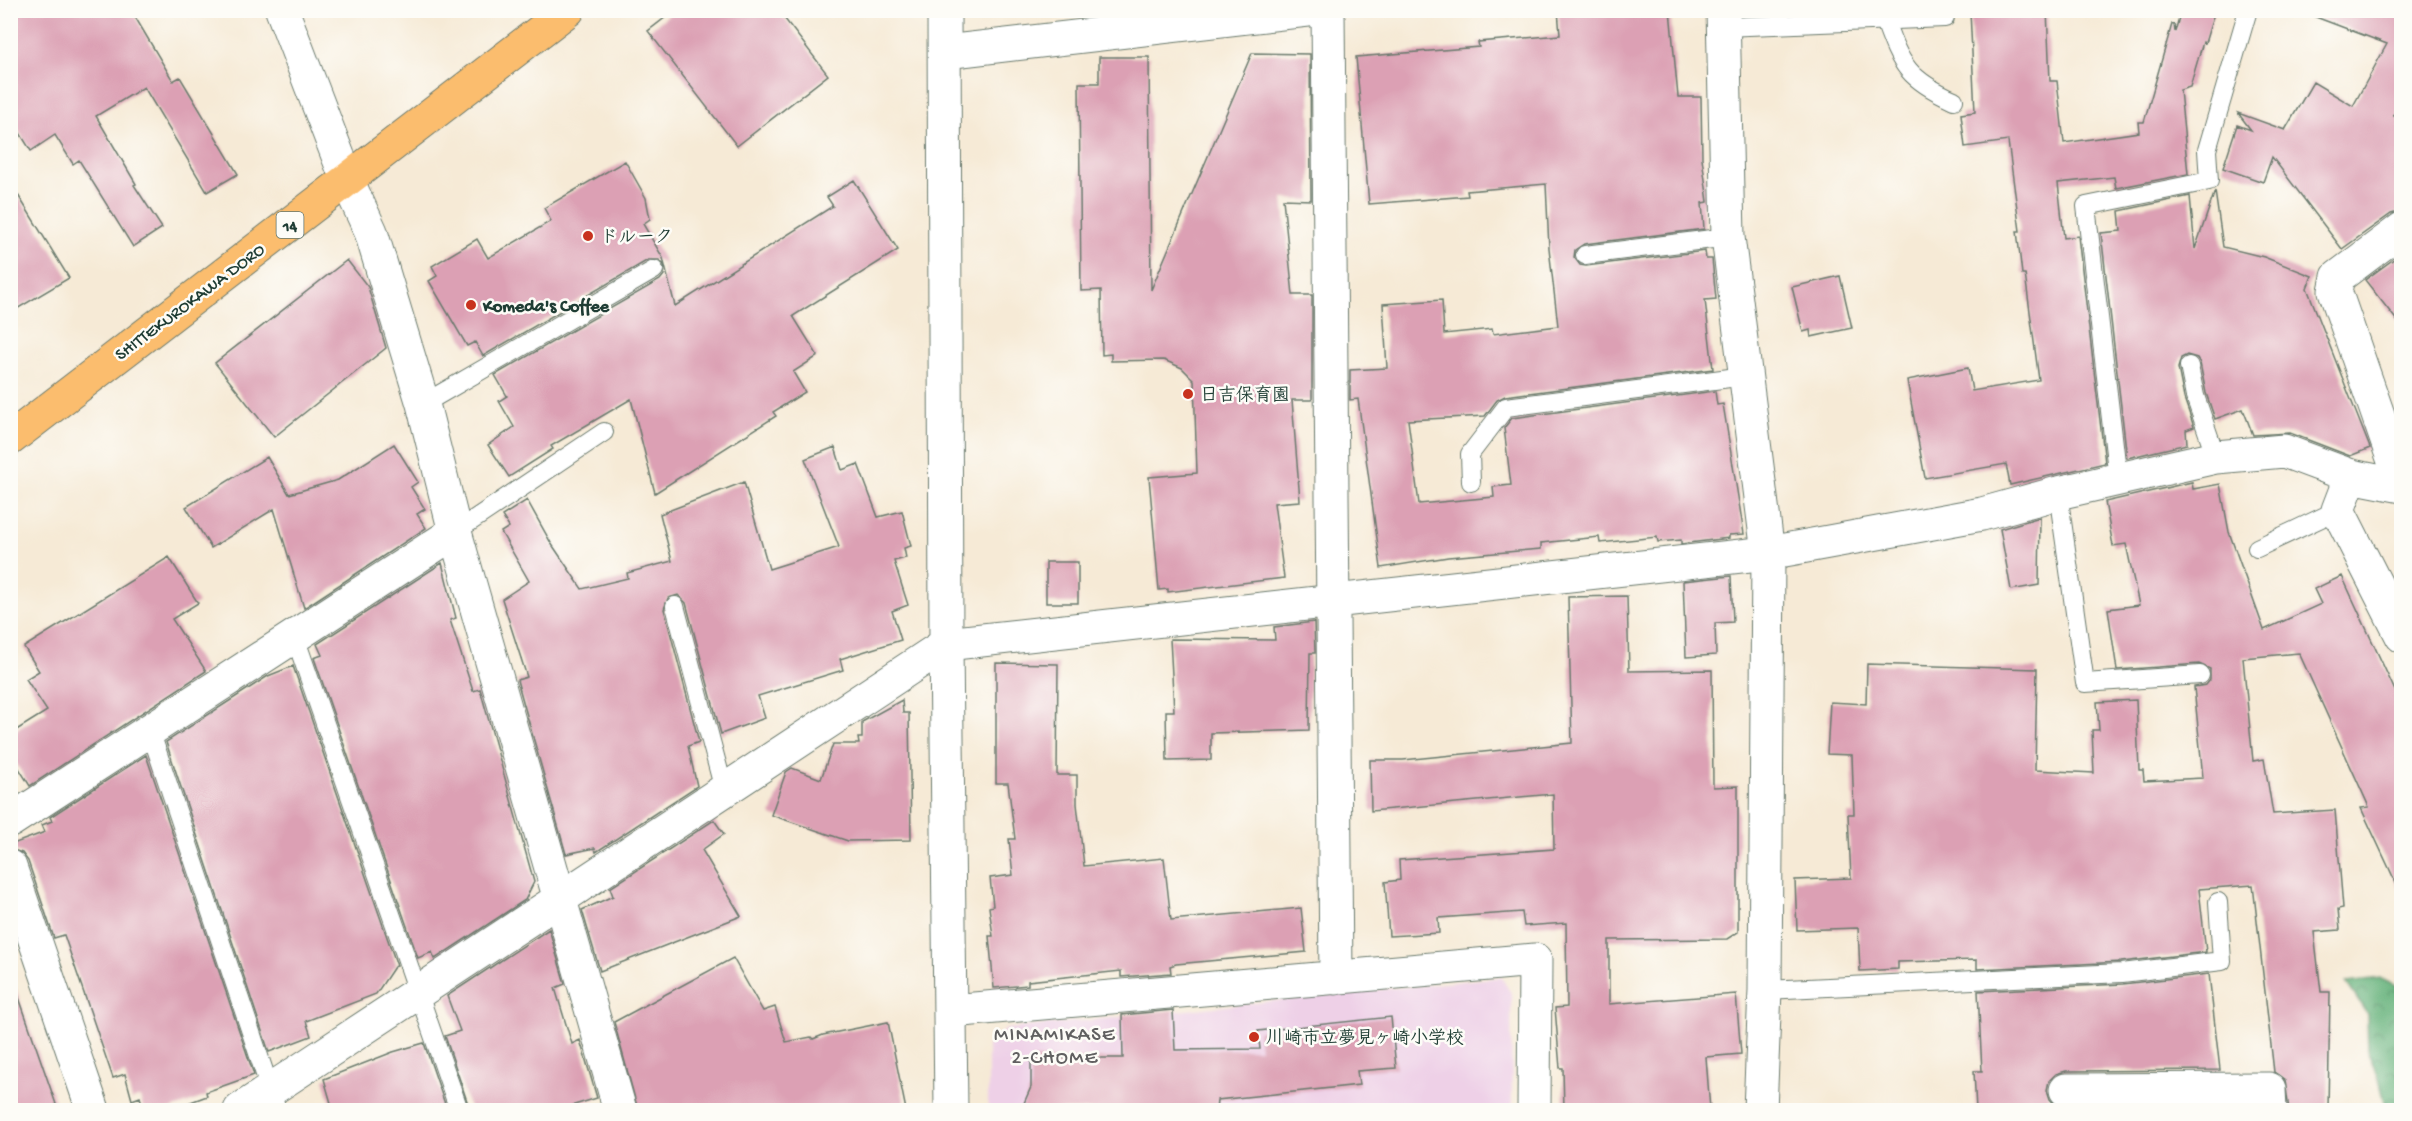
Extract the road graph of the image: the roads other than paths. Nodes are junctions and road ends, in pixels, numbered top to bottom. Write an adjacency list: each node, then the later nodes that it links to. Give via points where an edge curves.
1 (282, 10): 12 (street)
2 (568, 10): 12 (main road, SHITTEKUROKAWA DORO / 14)
3 (944, 10): 10 (street)
4 (1308, 10): 10 (street)
5 (1328, 10): 32 (street)
6 (2248, 10): 24 (lane, via 2207,150 2209,181 2086,206)
7 (1945, 18): 9 (lane)
8 (1723, 19): 9 (lane); 14 (street)
9 (1885, 21): 11 (lane, via 1896,52 1913,77)
10 (945, 52): 36 (street)
11 (1954, 100)
12 (348, 182): 19 (street, via 370,232); 21 (main road, SHITTEKUROKAWA DORO / 14)
13 (2402, 229): 26 (street, via 2338,277 2335,291)
14 (1728, 237): 15 (lane); 18 (street)
15 (1585, 255)
16 (654, 270): 19 (lane)
17 (2189, 366): 22 (lane)
18 (1745, 376): 25 (lane, via 1506,406 1470,454); 31 (street)
19 (423, 405): 29 (street)
20 (604, 432): 29 (lane)
21 (10, 439)
22 (2216, 457): 23 (street, via 2284,451); 24 (street)
23 (2351, 476): 26 (street); 28 (street)
24 (2118, 479): 27 (street)
25 (1471, 482)
26 (2402, 485)
27 (2058, 493): 31 (street, via 1982,514); 37 (lane, via 2085,683)
28 (2338, 510): 30 (lane); 35 (street)
29 (455, 532): 34 (street); 42 (street)
30 (2257, 548)
31 (1768, 553): 32 (street); 45 (street)
32 (1334, 600): 36 (street); 44 (street)
33 (675, 606): 39 (lane)
34 (294, 636): 38 (street); 46 (lane)
35 (2402, 636)
36 (946, 644): 39 (street); 47 (street)
37 (2200, 675)
38 (150, 730): 40 (street); 49 (lane)
39 (724, 790): 42 (street)
40 (10, 821)
41 (10, 867): 50 (street)
42 (560, 899): 46 (street); 53 (street)
43 (2218, 902): 45 (lane, via 2222,961 2122,973)
44 (1336, 978): 47 (street); 55 (street, via 1535,960)
45 (1765, 990): 56 (street)
46 (419, 992): 49 (street); 52 (lane)
47 (951, 1011): 54 (street)
48 (2066, 1090): 57 (street, via 2269,1089)
49 (274, 1100): 51 (street)
50 (93, 1110)
51 (240, 1110)
52 (459, 1110)
53 (620, 1110)
54 (951, 1110)
55 (1534, 1110)
56 (1760, 1110)
57 (2270, 1110)

